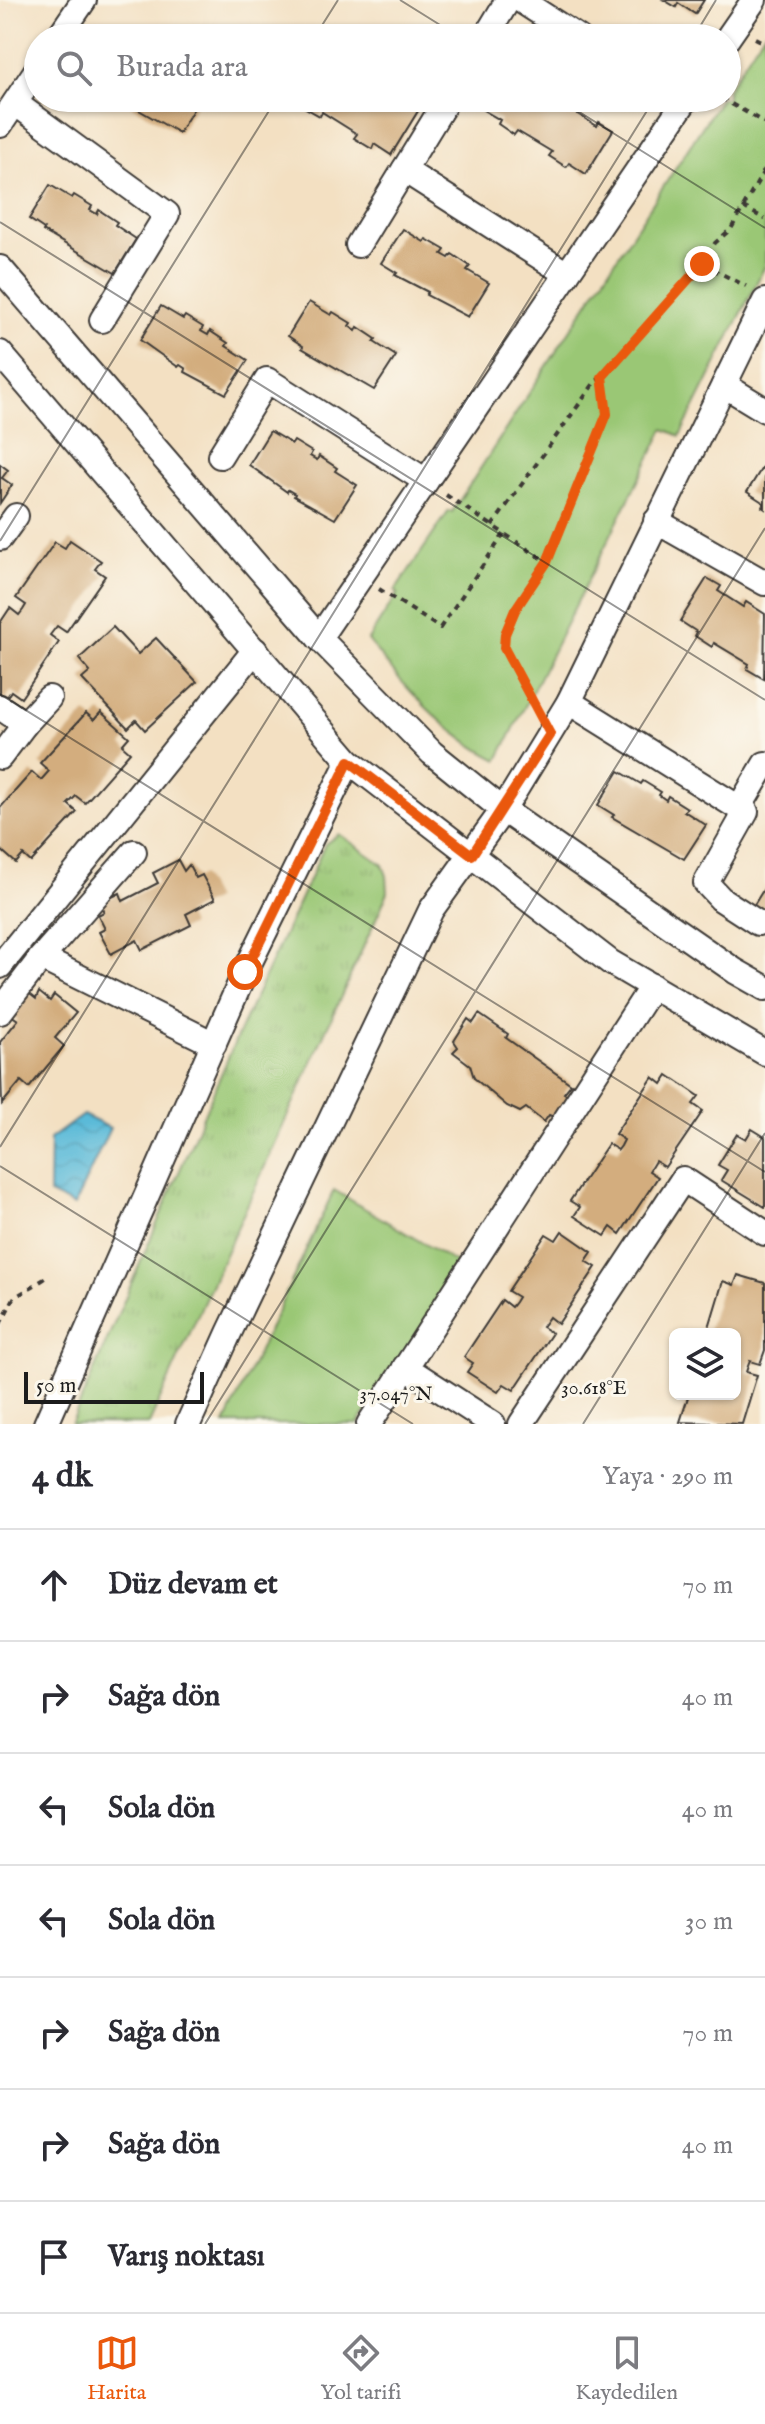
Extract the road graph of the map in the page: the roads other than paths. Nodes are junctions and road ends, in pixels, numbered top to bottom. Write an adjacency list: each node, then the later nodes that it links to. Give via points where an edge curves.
1 (84, 0): 5 (street)
2 (508, 0): 6 (street)
3 (520, 0): 7 (street)
4 (754, 0): 8 (street)
5 (68, 24)
6 (493, 24)
7 (557, 24)
8 (737, 24)
9 (24, 89): 10 (street)
10 (15, 103): 11 (street); 15 (street)
11 (24, 110)
12 (27, 112): 21 (street, via 167,214)
13 (439, 112): 16 (street)
14 (673, 112): 19 (street)
15 (0, 125)
16 (404, 170): 17 (street); 19 (street)
17 (358, 245)
18 (0, 268): 31 (street)
19 (567, 274): 26 (street)
20 (759, 295): 23 (street)
21 (102, 320)
22 (0, 353): 32 (street)
23 (724, 385): 24 (street); 28 (street)
24 (765, 410)
25 (220, 456): 26 (street, via 267,380)
26 (426, 481): 31 (street)
27 (16, 516): 29 (street)
28 (656, 521): 30 (street); 34 (street)
29 (0, 538)
30 (765, 583)
31 (319, 638): 40 (street, via 432,753)
32 (255, 650): 38 (street); 46 (street)
33 (49, 698): 36 (street)
34 (569, 702): 40 (street); 41 (street)
35 (0, 707): 36 (street)
36 (25, 724): 37 (street)
37 (0, 757)
38 (349, 761): 43 (street); 50 (street)
39 (765, 764): 41 (street)
40 (503, 810): 43 (street); 48 (street)
41 (750, 815): 44 (street, via 706,883)
42 (134, 852): 45 (street)
43 (472, 855): 47 (street, via 610,962); 55 (street, via 431,910)
44 (758, 923)
45 (41, 958): 49 (street); 50 (street)
46 (0, 966)
47 (652, 986): 51 (street); 53 (street)
48 (765, 988)
49 (0, 1012)
50 (214, 1044): 54 (street)
51 (765, 1053)
52 (765, 1233): 58 (street, via 683,1179)
53 (405, 1367): 56 (street); 57 (street)
54 (46, 1424)
55 (188, 1424)
56 (369, 1424)
57 (493, 1424)
58 (521, 1424)

